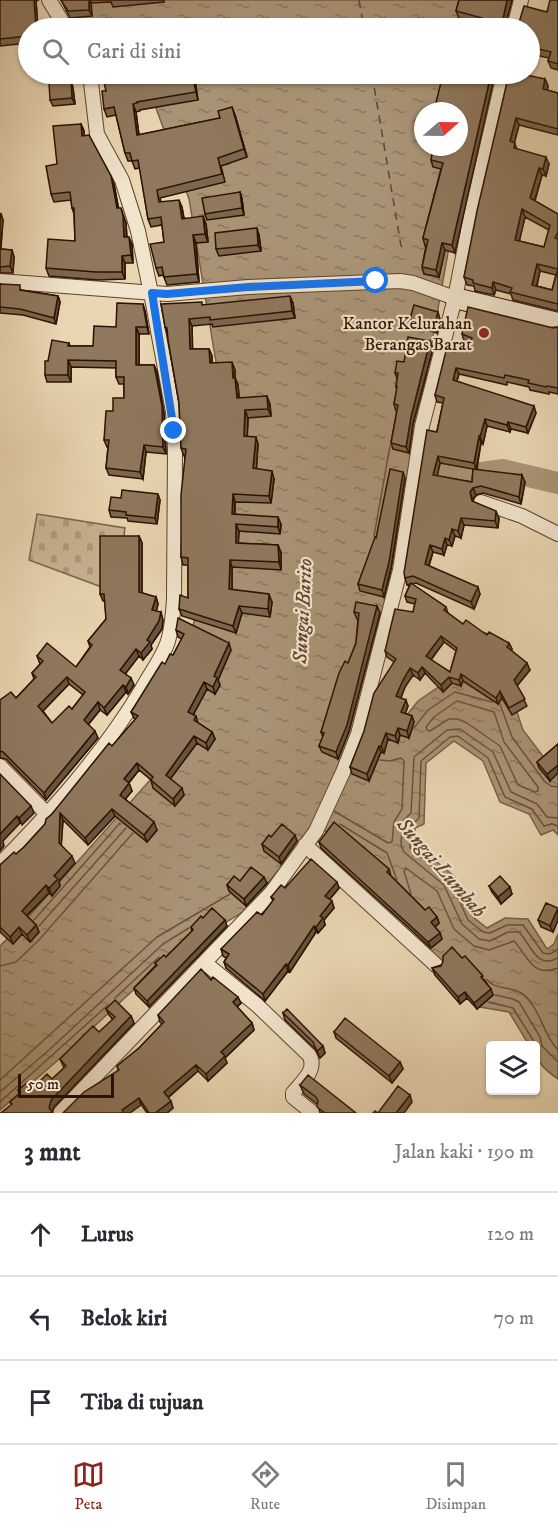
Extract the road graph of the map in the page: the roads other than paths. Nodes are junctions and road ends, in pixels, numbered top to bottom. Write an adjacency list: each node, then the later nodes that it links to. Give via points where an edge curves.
1 (50, 0): 3 (street)
2 (521, 0): 4 (street)
3 (60, 18)
4 (516, 18)
5 (91, 84): 8 (street, via 97,134 122,180)
6 (502, 84): 9 (street)
7 (0, 280): 8 (street)
8 (152, 293): 9 (street, via 400,281); 14 (street, via 174,431 172,620 167,644 127,713 93,762)
9 (452, 297): 10 (street); 15 (street, via 423,426 400,570 380,652 358,734 316,831)
10 (558, 323)
11 (481, 502): 12 (street)
12 (558, 534)
13 (0, 766): 14 (street)
14 (48, 814): 16 (street)
15 (306, 845): 17 (street, via 271,893); 18 (street)
16 (0, 864)
17 (205, 963): 19 (street); 20 (street, via 309,1055 312,1068 293,1097)
18 (437, 966)
19 (60, 1113)
20 (313, 1113)

